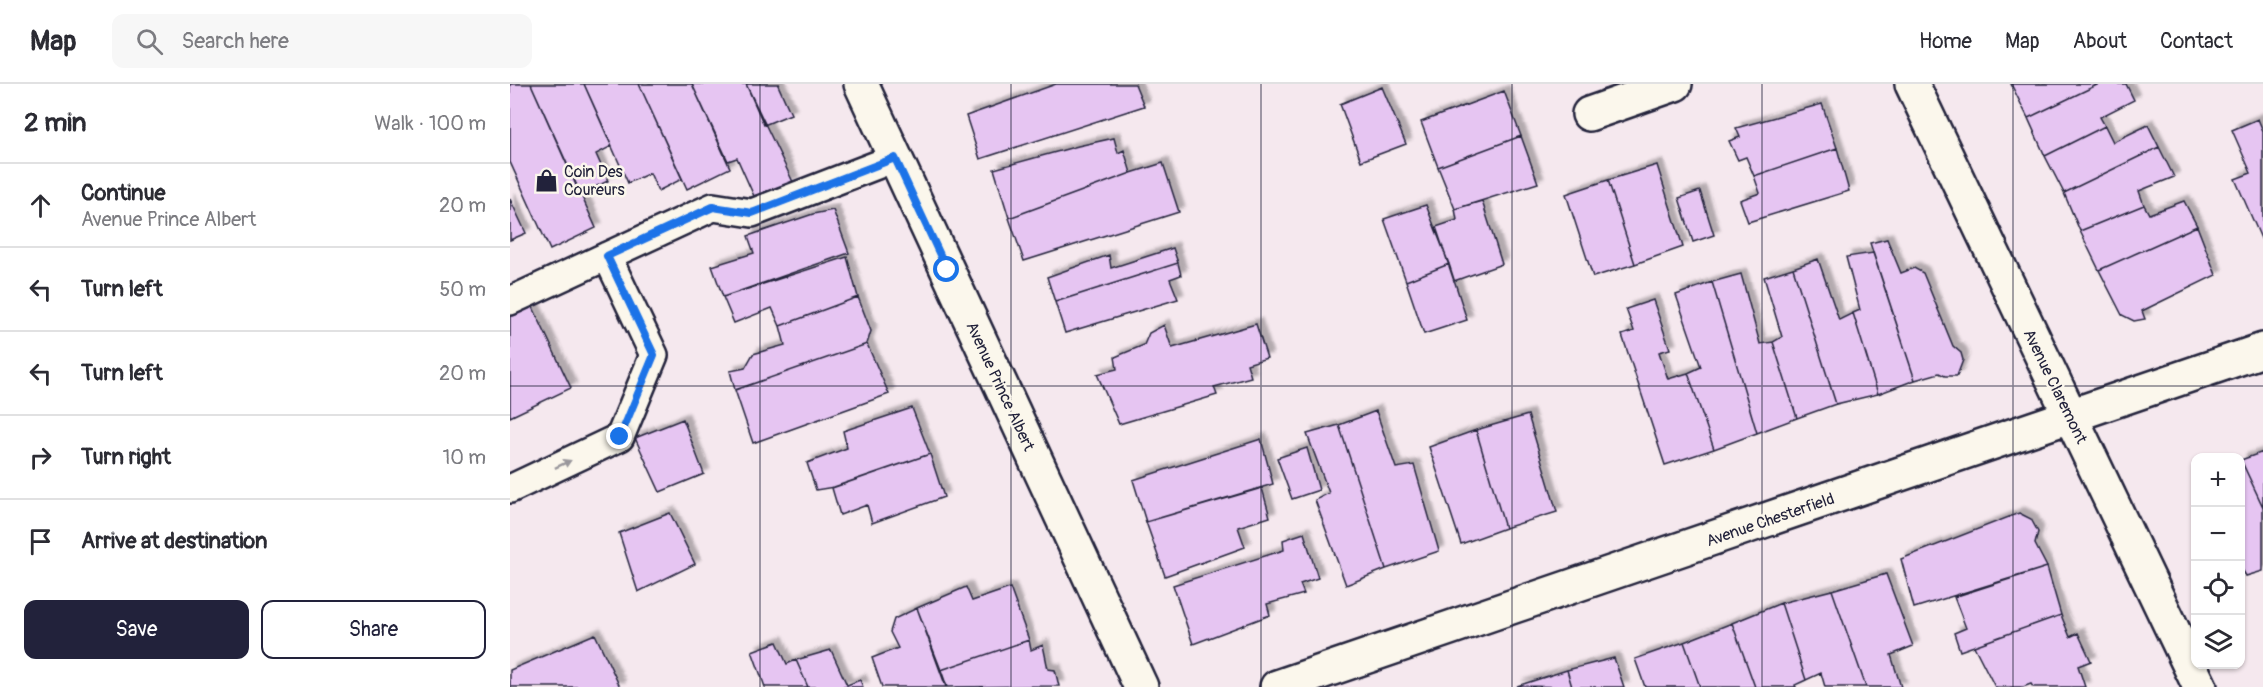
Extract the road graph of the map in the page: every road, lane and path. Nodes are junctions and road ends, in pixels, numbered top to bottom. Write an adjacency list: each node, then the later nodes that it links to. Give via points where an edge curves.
1 (861, 84): 5 (street, Avenue Prince Albert)
2 (1675, 84): 4 (street)
3 (1912, 84): 9 (street, Avenue Claremont)
4 (1589, 114)
5 (895, 158): 6 (lane, via 752,213 713,207); 11 (street, Avenue Prince Albert)
6 (607, 256): 7 (lane); 10 (lane, one-way to 6, via 620,437 654,355)
7 (510, 301)
8 (2263, 350): 9 (street, Avenue Chesterfield)
9 (2070, 417): 12 (street, Avenue Chesterfield); 13 (street, Avenue Claremont)
10 (510, 489)
11 (1141, 687)
12 (1277, 687)
13 (2200, 687)

